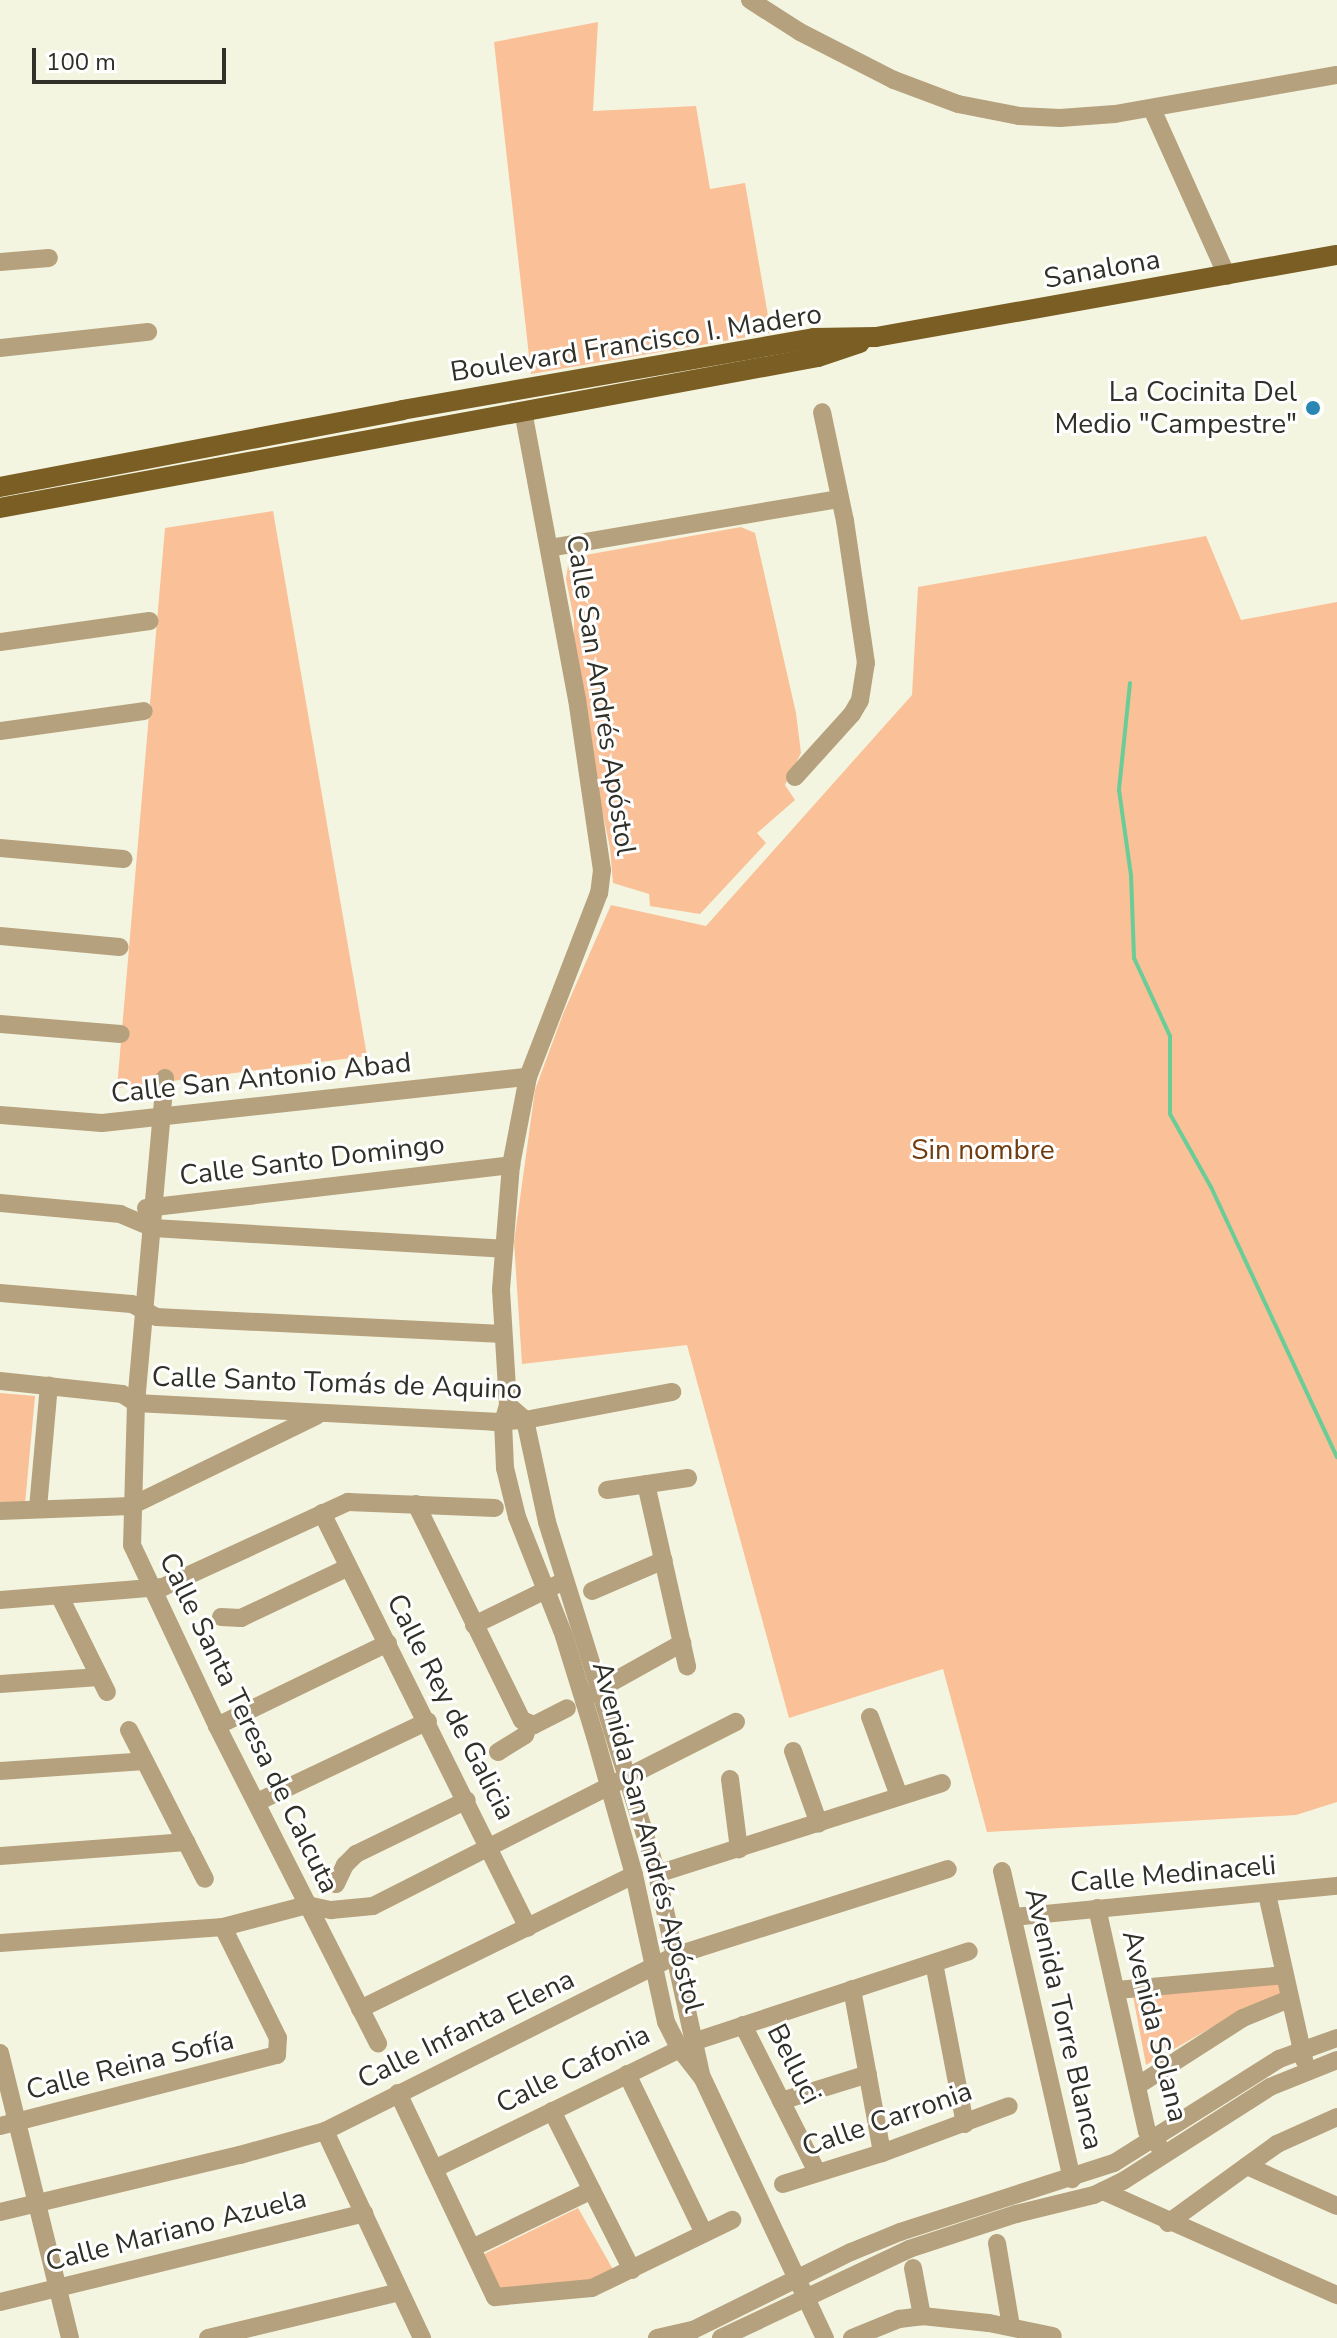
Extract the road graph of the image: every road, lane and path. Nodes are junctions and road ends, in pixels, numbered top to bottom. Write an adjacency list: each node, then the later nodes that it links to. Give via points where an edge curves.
1 (750, 0): 3 (street, via 851,59 958,104 1060,118)
2 (1337, 75): 3 (street)
3 (1152, 109): 7 (street)
4 (1337, 255): 7 (main road, Sanalona)
5 (49, 258): 6 (street)
6 (0, 262)
7 (1227, 276): 9 (main road, Sanalona)
8 (148, 332): 10 (street)
9 (876, 337): 11 (main road, Boulevard Francisco I. Madero, via 814,338)
10 (0, 348)
11 (691, 370): 12 (main road, Boulevard Francisco I. Madero); 14 (main road, Boulevard Francisco I. Madero, via 402,410)
12 (523, 411): 16 (main road, Boulevard Francisco I. Madero); 17 (street, Calle San Andrés Apóstol)
13 (822, 412): 15 (street)
14 (0, 487)
15 (838, 499): 17 (street); 22 (street, via 866,663 860,700 852,714)
16 (0, 508)
17 (549, 548): 29 (street, Calle San Andrés Apóstol, via 602,870 599,893)
18 (150, 621): 19 (street)
19 (0, 642)
20 (144, 711): 21 (street)
21 (0, 731)
22 (795, 777)
23 (0, 848): 24 (street)
24 (124, 859)
25 (0, 936): 26 (street)
26 (119, 947)
27 (0, 1024): 28 (street)
28 (121, 1034)
29 (528, 1077): 32 (street, Calle San Antonio Abad); 33 (street, Calle San Andrés Apóstol)
30 (165, 1078): 32 (street, Calle Santa Teresa de Calcuta)
31 (0, 1115): 32 (street, Calle San Antonio Abad, via 102,1123)
32 (163, 1118): 35 (street, Calle Santa Teresa de Calcuta)
33 (511, 1165): 35 (street, Calle Santo Domingo); 38 (street, Calle San Andrés Apóstol)
34 (0, 1203): 36 (street, Calle Santo Domingo)
35 (155, 1206): 36 (street, Calle Santo Domingo); 37 (street, Calle Santa Teresa de Calcuta)
36 (120, 1214): 37 (street, Calle Santo Domingo)
37 (153, 1228): 38 (street, Calle Santo Domingo); 40 (street, Calle Santa Teresa de Calcuta)
38 (503, 1249): 41 (street, Calle San Andrés Apóstol)
39 (0, 1293): 40 (street, via 132,1304)
40 (144, 1310): 41 (street, via 156,1317); 45 (street, Calle Santa Teresa de Calcuta)
41 (503, 1334): 47 (street, Calle San Andrés Apóstol)
42 (0, 1381): 43 (street, Calle Santo Tomás de Aquino)
43 (49, 1385): 45 (street, Calle Santo Tomás de Aquino, via 122,1394); 54 (street)
44 (672, 1392): 48 (street, Calle Santo Tomás de Aquino)
45 (136, 1403): 46 (street, Calle Santo Tomás de Aquino); 53 (street, Calle Santa Teresa de Calcuta)
46 (320, 1414): 47 (street, Calle Santo Tomás de Aquino); 53 (street)
47 (505, 1414): 48 (street, Calle Santo Tomás de Aquino); 62 (street, Avenida San Andrés Apóstol, via 510,1493)
48 (525, 1420): 60 (street, Avenida San Andrés Apóstol, via 541,1502)
49 (688, 1478): 50 (street)
50 (646, 1484): 51 (street); 58 (street)
51 (607, 1490)
52 (416, 1504): 55 (street); 57 (street, via 358,1500); 67 (street)
53 (131, 1506): 54 (street); 61 (street, Calle Santa Teresa de Calcuta, via 132,1545)
54 (38, 1508): 56 (street)
55 (495, 1508)
56 (0, 1511)
57 (322, 1513): 59 (street, Calle Rey de Galicia); 61 (street)
58 (664, 1560): 63 (street); 69 (street)
59 (349, 1567): 66 (street, via 241,1618); 68 (street, Calle Rey de Galicia)
60 (566, 1580): 62 (street); 72 (street, Avenida San Andrés Apóstol)
61 (151, 1590): 64 (street); 78 (street, Calle Santa Teresa de Calcuta)
62 (547, 1590): 67 (street); 72 (street, Avenida San Andrés Apóstol)
63 (592, 1591)
64 (60, 1597): 65 (street); 71 (street, via 103,1685)
65 (0, 1600)
66 (221, 1617)
67 (474, 1625): 77 (street)
68 (388, 1643): 75 (street, Calle Rey de Galicia); 78 (street)
69 (682, 1643): 70 (street); 72 (street)
70 (687, 1666)
71 (0, 1684)
72 (592, 1693): 84 (street, Avenida San Andrés Apóstol); 87 (street, Avenida San Andrés Apóstol)
73 (567, 1708): 77 (street)
74 (870, 1717): 88 (street)
75 (428, 1721): 89 (street, Calle Rey de Galicia); 90 (street)
76 (736, 1722): 84 (street)
77 (529, 1725): 81 (street, via 525,1735)
78 (217, 1726): 90 (street, Calle Santa Teresa de Calcuta)
79 (129, 1730): 82 (street)
80 (793, 1751): 91 (street)
81 (498, 1752)
82 (145, 1761): 83 (street); 92 (street)
83 (0, 1771)
84 (627, 1778): 87 (street); 98 (street, Avenida San Andrés Apóstol)
85 (730, 1779): 94 (street)
86 (942, 1783): 88 (street)
87 (609, 1787): 93 (street); 99 (street, Avenida San Andrés Apóstol)
88 (899, 1796): 91 (street)
89 (467, 1800): 93 (street, Calle Rey de Galicia); 101 (street, via 356,1854)
90 (257, 1802): 104 (street, Calle Santa Teresa de Calcuta)
91 (819, 1824): 94 (street)
92 (186, 1842): 95 (street); 100 (street)
93 (491, 1847): 104 (street, via 373,1906 331,1910); 108 (street, Calle Rey de Galicia)
94 (739, 1849): 98 (street)
95 (0, 1856)
96 (948, 1869): 111 (street, Calle Infanta Elena)
97 (1002, 1871): 106 (street, Avenida Torre Blanca)
98 (657, 1874): 111 (street, Avenida San Andrés Apóstol)
99 (634, 1875): 108 (street); 113 (street, Avenida San Andrés Apóstol)
100 (205, 1879)
101 (336, 1884)
102 (1337, 1886): 103 (street, Calle Medinaceli)
103 (1267, 1894): 105 (street, Calle Medinaceli); 114 (street)
104 (307, 1905): 107 (street); 118 (street, Calle Santa Teresa de Calcuta)
105 (1097, 1908): 106 (street, Calle Medinaceli); 116 (street, Avenida Solana)
106 (1013, 1917): 143 (street, Avenida Torre Blanca)
107 (223, 1927): 109 (street); 135 (street, Calle Reina Sofía, via 278,2038 273,2058)
108 (528, 1928): 118 (street)
109 (0, 1943)
110 (969, 1951): 112 (street, Calle Cafonia)
111 (677, 1955): 113 (street, Calle Infanta Elena); 122 (street, Avenida San Andrés Apóstol)
112 (934, 1963): 115 (street, Calle Cafonia); 136 (street)
113 (652, 1967): 122 (street, Avenida San Andrés Apóstol, via 666,2022); 130 (street, Calle Infanta Elena)
114 (1284, 1975): 116 (street); 117 (street)
115 (852, 1989): 119 (street, Calle Cafonia); 128 (street)
116 (1117, 1990): 129 (street, Avenida Solana)
117 (1289, 1999): 123 (street); 129 (street, via 1230,2025)
118 (360, 2009): 121 (street, Calle Santa Teresa de Calcuta)
119 (743, 2025): 122 (street, Calle Cafonia); 131 (street, Belluci)
120 (1337, 2038): 123 (street)
121 (378, 2043)
122 (687, 2044): 127 (street, Calle Cafonia); 159 (street, Avenida San Andrés Apóstol)
123 (1301, 2052): 126 (street); 138 (street, via 1253,2074)
124 (0, 2053): 135 (street)
125 (1337, 2060): 126 (street)
126 (1307, 2070): 138 (street)
127 (627, 2074): 133 (street, Calle Cafonia); 154 (street)
128 (868, 2074): 131 (street); 139 (street)
129 (1137, 2086): 138 (street, Avenida Solana, via 1147,2131)
130 (398, 2093): 137 (street, Calle Infanta Elena); 141 (street)
131 (781, 2101): 142 (street, Belluci)
132 (1009, 2106): 136 (street, Calle Carronia)
133 (552, 2111): 141 (street, Calle Cafonia); 145 (street)
134 (1337, 2117): 140 (street, via 1277,2144)
135 (9, 2124): 148 (street)
136 (965, 2124): 139 (street, Calle Carronia)
137 (325, 2131): 148 (street, Calle Infanta Elena); 151 (street)
138 (1159, 2147): 143 (street); 146 (street)
139 (882, 2153): 142 (street, Calle Carronia)
140 (1247, 2166): 149 (street); 153 (street)
141 (434, 2169): 156 (street)
142 (817, 2172): 144 (street, Calle Carronia)
143 (1072, 2179): 147 (street)
144 (783, 2184)
145 (592, 2190): 156 (street); 158 (street)
146 (1103, 2191): 147 (street); 153 (street)
147 (1052, 2195): 159 (street, via 900,2232); 163 (street, via 909,2249)
148 (36, 2204): 150 (street, Calle Infanta Elena); 160 (street)
149 (1337, 2206)
150 (0, 2212)
151 (364, 2213): 160 (street, Calle Mariano Azuela); 161 (street)
152 (732, 2220): 154 (street)
153 (1168, 2223): 162 (street)
154 (704, 2233): 158 (street)
155 (997, 2243): 166 (street)
156 (472, 2248): 158 (street, via 495,2297 592,2288)
157 (913, 2268): 165 (street)
158 (632, 2270)
159 (795, 2279): 163 (street, Avenida San Andrés Apóstol); 171 (street, via 693,2330)
160 (56, 2288): 164 (street, Calle Mariano Azuela); 168 (street)
161 (399, 2292): 169 (street); 170 (street)
162 (1337, 2295)
163 (804, 2298): 172 (street); 173 (street, Avenida San Andrés Apóstol)
164 (0, 2302)
165 (922, 2316): 166 (street); 174 (street, via 899,2319)
166 (1011, 2327): 167 (street)
167 (1053, 2336)
168 (70, 2338)
169 (208, 2338)
170 (422, 2338)
171 (657, 2338)
172 (721, 2338)
173 (825, 2338)
174 (852, 2338)

